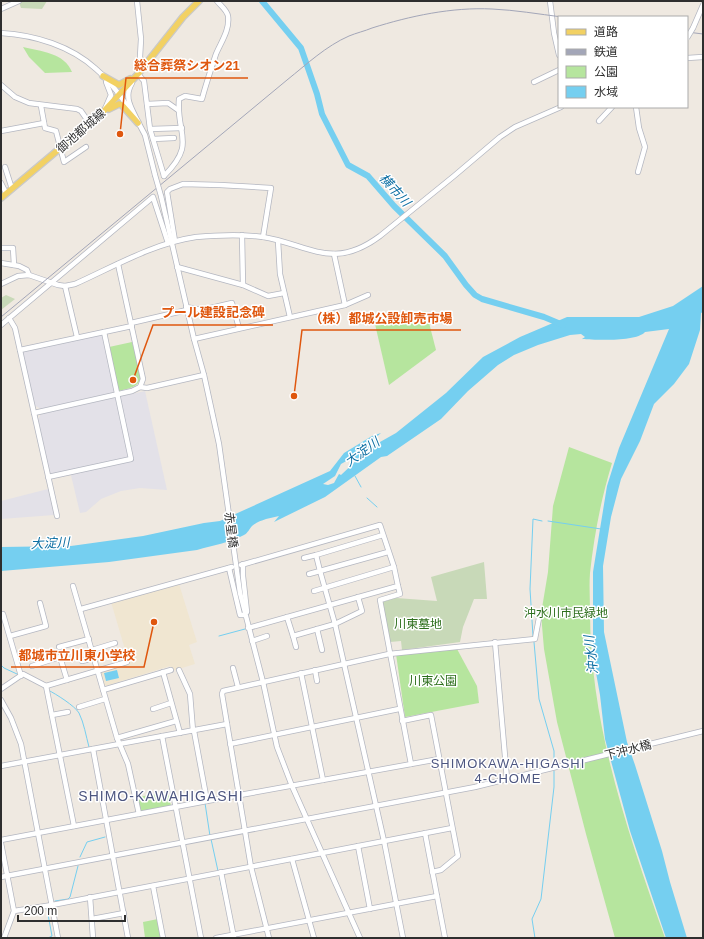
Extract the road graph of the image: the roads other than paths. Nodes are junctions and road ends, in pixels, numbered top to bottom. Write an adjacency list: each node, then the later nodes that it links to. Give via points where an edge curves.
1 (20, 1): 7 (street)
2 (137, 1): 13 (street, via 140,56)
3 (199, 1): 13 (main road, 御池都城線)
4 (217, 1): 25 (street, via 228,16 225,35 202,99 182,97 179,99)
5 (550, 1): 10 (street)
6 (703, 5): 9 (street, bridge)
7 (1, 9)
8 (1, 33): 16 (street, via 32,37 61,47 91,65)
9 (688, 36)
10 (558, 51)
11 (703, 57): 12 (street)
12 (688, 58)
13 (143, 66): 15 (main road, 御池都城線)
14 (558, 70): 17 (street)
15 (138, 74): 16 (main road, via 119,85); 19 (main road, 御池都城線); 20 (street, via 144,81); 29 (street, via 127,95)
16 (103, 76): 19 (street); 26 (street, via 111,95)
17 (534, 82)
18 (1, 85): 21 (street, via 15,97)
19 (120, 95): 26 (main road, 御池都城線); 29 (street)
20 (147, 104): 25 (street, via 168,103); 32 (street)
21 (40, 106): 28 (street); 30 (street, via 77,109)
22 (559, 108): 51 (street, via 500,136 372,242 353,251)
23 (611, 108): 27 (street)
24 (636, 108): 39 (street, via 645,147)
25 (178, 110): 31 (street)
26 (103, 112): 29 (main road, via 116,105 122,105); 30 (main road, 御池都城線)
27 (599, 121)
28 (44, 122): 33 (street); 37 (street, via 45,128 56,131)
29 (138, 123): 49 (street, bridge, via 147,141)
30 (90, 124): 37 (main road, 御池都城線)
31 (182, 128): 32 (street); 35 (street, via 182,150 172,168 164,176)
32 (150, 129): 35 (street)
33 (1, 131)
34 (174, 138): 35 (street)
35 (153, 139)
36 (86, 147): 37 (street, via 64,162)
37 (60, 148): 41 (main road, 御池都城線)
38 (5, 167): 41 (street)
39 (638, 172)
40 (1, 183): 43 (street)
41 (12, 189): 43 (main road, 御池都城線)
42 (168, 192): 44 (street); 47 (street, via 183,184 271,188); 49 (street)
43 (6, 193): 45 (main road, 御池都城線)
44 (153, 196): 49 (street); 57 (street)
45 (1, 198)
46 (242, 235): 47 (street); 49 (street, via 205,236); 59 (street)
47 (263, 237): 48 (street)
48 (278, 241): 51 (street, via 310,251); 61 (street)
49 (171, 242): 53 (street); 55 (street, 赤星橋)
50 (1, 248): 54 (street, via 13,248)
51 (334, 254): 63 (street)
52 (1, 263): 54 (street)
53 (118, 264): 60 (street); 67 (street)
54 (14, 265): 56 (street, via 27,270)
55 (177, 267): 59 (street); 64 (street, 赤星橋)
56 (29, 275): 57 (street); 58 (street, via 18,276)
57 (50, 283): 60 (street); 66 (street)
58 (1, 284)
59 (243, 285): 61 (street, via 268,296)
60 (65, 286): 71 (street)
61 (284, 293): 65 (street)
62 (368, 295): 63 (street)
63 (345, 305): 65 (street)
64 (187, 308): 67 (street); 69 (street, via 202,310 232,303); 72 (street, 赤星橋)
65 (290, 317): 69 (street)
66 (10, 318): 68 (street); 73 (street)
67 (131, 324): 70 (street); 75 (street, via 143,379)
68 (1, 326)
69 (240, 328): 72 (street)
70 (104, 332): 71 (street); 76 (street)
71 (77, 337): 73 (street)
72 (194, 339): 74 (street, 赤星橋)
73 (20, 350): 77 (street)
74 (204, 375): 75 (street, via 147,388); 96 (street, 赤星橋, via 219,444)
75 (140, 387): 76 (street)
76 (118, 394): 77 (street); 78 (street, via 131,459)
77 (34, 413): 78 (street)
78 (48, 477): 79 (street)
79 (57, 516)
80 (383, 535): 81 (street); 82 (street); 100 (street, via 380,525 242,564)
81 (388, 552): 84 (street); 85 (street)
82 (316, 555): 83 (street); 85 (street)
83 (304, 558)
84 (394, 567): 88 (street); 89 (street)
85 (320, 571): 86 (street); 89 (street)
86 (309, 574)
87 (74, 586): 94 (street)
88 (398, 586): 91 (street); 113 (street, via 400,594 380,600)
89 (325, 588): 90 (street); 93 (street)
90 (314, 591)
91 (358, 597): 93 (street); 99 (street, via 362,611)
92 (40, 603): 102 (street, via 46,626)
93 (330, 605): 97 (street); 99 (street)
94 (81, 609): 96 (street, via 231,567 240,615); 105 (street)
95 (3, 614): 102 (street)
96 (245, 615): 100 (street)
97 (287, 617): 100 (street); 104 (street)
98 (539, 618): 107 (street, via 535,639)
99 (335, 624): 101 (street); 117 (street)
100 (250, 628): 106 (street)
101 (317, 629): 104 (street); 112 (street)
102 (10, 636): 126 (street)
103 (267, 636): 106 (street)
104 (293, 636): 110 (street)
105 (89, 638): 109 (street); 111 (street)
106 (252, 641): 129 (street)
107 (495, 642): 113 (street); 162 (street)
108 (115, 643): 111 (street)
109 (59, 647)
110 (296, 647)
111 (92, 650): 114 (street)
112 (322, 650)
113 (389, 654): 117 (street); 139 (street)
114 (94, 658): 115 (street); 120 (street)
115 (82, 661)
116 (127, 662): 120 (street)
117 (344, 664): 123 (street); 142 (street)
118 (32, 666): 127 (street, via 60,658)
119 (233, 668): 131 (street)
120 (98, 670): 127 (street); 133 (street)
121 (171, 670): 124 (street)
122 (179, 670): 147 (street, via 190,694)
123 (315, 670): 125 (street); 128 (street)
124 (163, 672): 133 (street); 136 (street)
125 (301, 673): 129 (street); 146 (street)
126 (21, 676): 130 (street, via 23,674); 132 (street)
127 (67, 680): 130 (street)
128 (317, 681)
129 (263, 682): 131 (street); 150 (street)
130 (46, 686): 141 (street)
131 (238, 687): 145 (street, via 223,691 222,694)
132 (1, 689)
133 (103, 690): 134 (street)
134 (106, 699): 137 (street); 152 (street)
135 (1, 700): 158 (street, via 21,744)
136 (171, 703): 138 (street); 144 (street)
137 (79, 707)
138 (153, 709)
139 (400, 709): 142 (street); 143 (street)
140 (68, 712): 141 (street)
141 (52, 715): 156 (street)
142 (355, 718): 146 (street); 161 (street)
143 (402, 720): 157 (street, via 431,715); 159 (street)
144 (176, 721): 149 (street); 152 (street)
145 (227, 724): 147 (street); 153 (street)
146 (313, 727): 150 (street); 163 (street)
147 (194, 731): 149 (street); 167 (street)
148 (703, 731): 162 (street, 下沖水橋)
149 (180, 733): 151 (street)
150 (274, 735): 153 (street); 164 (street)
151 (162, 736): 154 (street); 169 (street)
152 (117, 738): 154 (street)
153 (230, 744): 166 (street)
154 (119, 745): 155 (street); 170 (street, via 128,764)
155 (93, 749): 156 (street); 172 (street)
156 (60, 755): 158 (street); 173 (street)
157 (439, 759): 159 (street); 165 (street)
158 (25, 761): 160 (street); 177 (street)
159 (411, 764): 161 (street)
160 (1, 766)
161 (367, 772): 163 (street); 168 (street)
162 (507, 779): 165 (street, 下沖水橋)
163 (323, 780): 164 (street)
164 (292, 786): 166 (street); 171 (street)
165 (446, 793): 168 (street, 下沖水橋); 174 (street)
166 (238, 796): 167 (street); 175 (street)
167 (205, 801): 169 (street)
168 (376, 806): 171 (street, 下沖水橋); 179 (street)
169 (175, 807): 170 (street); 180 (street)
170 (139, 814): 172 (street)
171 (306, 819): 175 (street, 下沖水橋); 182 (street)
172 (105, 820): 173 (street); 183 (street)
173 (74, 826): 177 (street)
174 (452, 828): 176 (street); 187 (street, via 458,856 441,870)
175 (244, 831): 180 (street, 下沖水橋); 185 (street)
176 (425, 833): 179 (street); 187 (street)
177 (38, 834): 178 (street); 186 (street)
178 (1, 841): 189 (street)
179 (384, 841): 181 (street); 197 (street)
180 (182, 842): 183 (street, 下沖水橋); 191 (street)
181 (358, 846): 182 (street); 198 (street)
182 (323, 853): 184 (street); 201 (street)
183 (113, 856): 186 (street, 下沖水橋); 193 (street)
184 (292, 859): 185 (street); 203 (street)
185 (251, 867): 188 (street); 204 (street)
186 (45, 869): 189 (street, 下沖水橋); 196 (street)
187 (432, 872): 194 (street)
188 (218, 873): 191 (street); 205 (street)
189 (7, 875): 190 (street, 下沖水橋); 199 (street)
190 (1, 877)
191 (189, 878): 192 (street); 211 (street)
192 (153, 886): 193 (street); 210 (street)
193 (120, 892): 195 (street); 200 (street)
194 (437, 896): 197 (street); 217 (street)
195 (90, 897): 196 (street); 202 (street)
196 (52, 905): 199 (street); 207 (street)
197 (396, 905): 198 (street); 216 (street)
198 (370, 909): 201 (street)
199 (14, 911): 206 (street)
200 (124, 913): 202 (street); 209 (street)
201 (350, 913): 203 (street); 215 (street)
202 (92, 919): 208 (street)
203 (309, 921): 204 (street); 214 (street)
204 (267, 928): 205 (street); 213 (street)
205 (233, 936): 212 (street)
206 (4, 938)
207 (58, 938)
208 (93, 938)
209 (128, 938)
210 (163, 938)
211 (201, 938)
212 (216, 938)
213 (269, 938)
214 (314, 938)
215 (360, 938)
216 (402, 938)
217 (445, 938)

